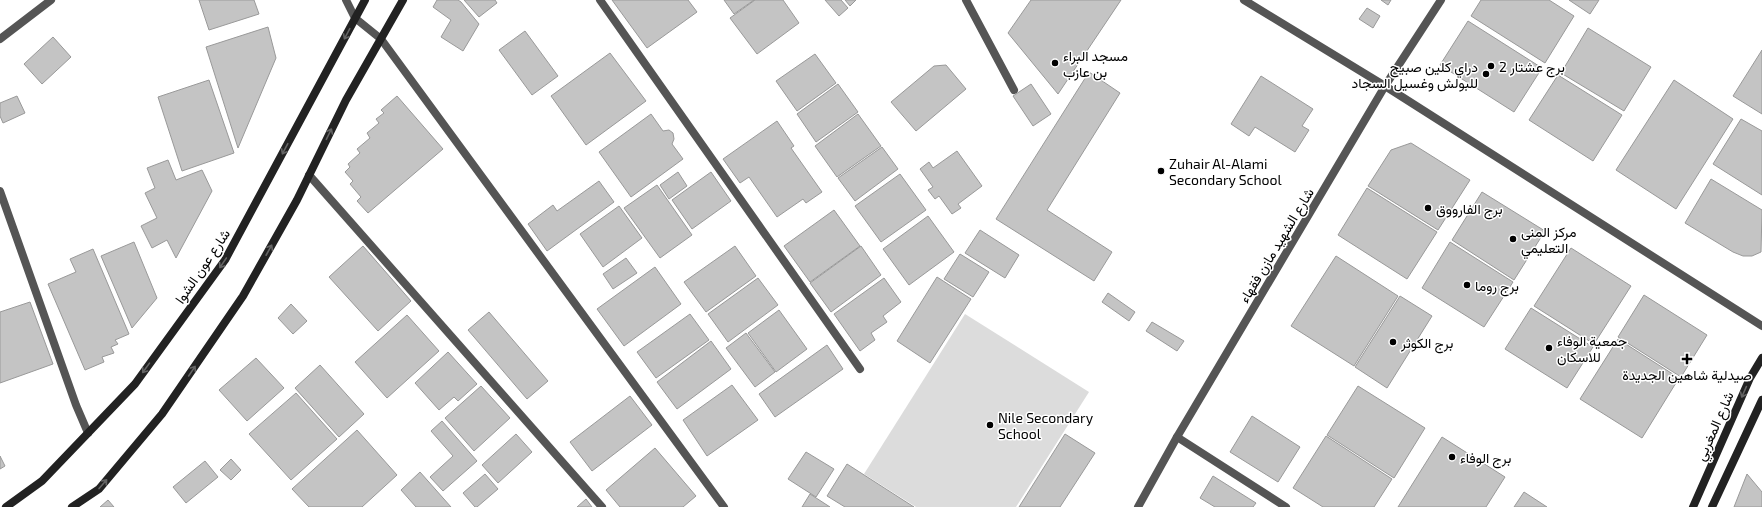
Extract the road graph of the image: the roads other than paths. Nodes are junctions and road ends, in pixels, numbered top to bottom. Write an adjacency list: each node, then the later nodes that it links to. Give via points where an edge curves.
1 (51, 0): 10 (street)
2 (346, 0): 9 (street)
3 (366, 0): 9 (main road, شارع عون الشوا)
4 (404, 0): 11 (main road)
5 (600, 0): 18 (street)
6 (966, 0): 13 (street)
7 (1244, 0): 12 (street)
8 (1441, 0): 12 (street, شارع الشهيد مازن فقهاء)
9 (355, 18): 11 (street); 20 (main road, شارع عون الشوا, one-way to 20, via 225,260 135,384)
10 (0, 39)
11 (380, 39): 14 (main road, one-way to 11); 25 (street)
12 (1385, 86): 16 (street); 21 (street, شارع الشهيد مازن فقهاء)
13 (1014, 90)
14 (309, 175): 23 (main road, one-way to 14, via 99,489 162,414 243,296); 24 (street)
15 (0, 191): 20 (street, via 73,398)
16 (1762, 326)
17 (1762, 358): 28 (main road, شارع المغربي, one-way to 28, via 1750,378)
18 (860, 369)
19 (1762, 400): 29 (main road)
20 (88, 433): 22 (main road, شارع عون الشوا, via 42,481)
21 (1177, 437): 26 (street, شارع الشهيد مازن فقهاء); 27 (street)
22 (6, 507)
23 (72, 507)
24 (602, 507)
25 (724, 507)
26 (1138, 507)
27 (1286, 507)
28 (1693, 507)
29 (1712, 507)

